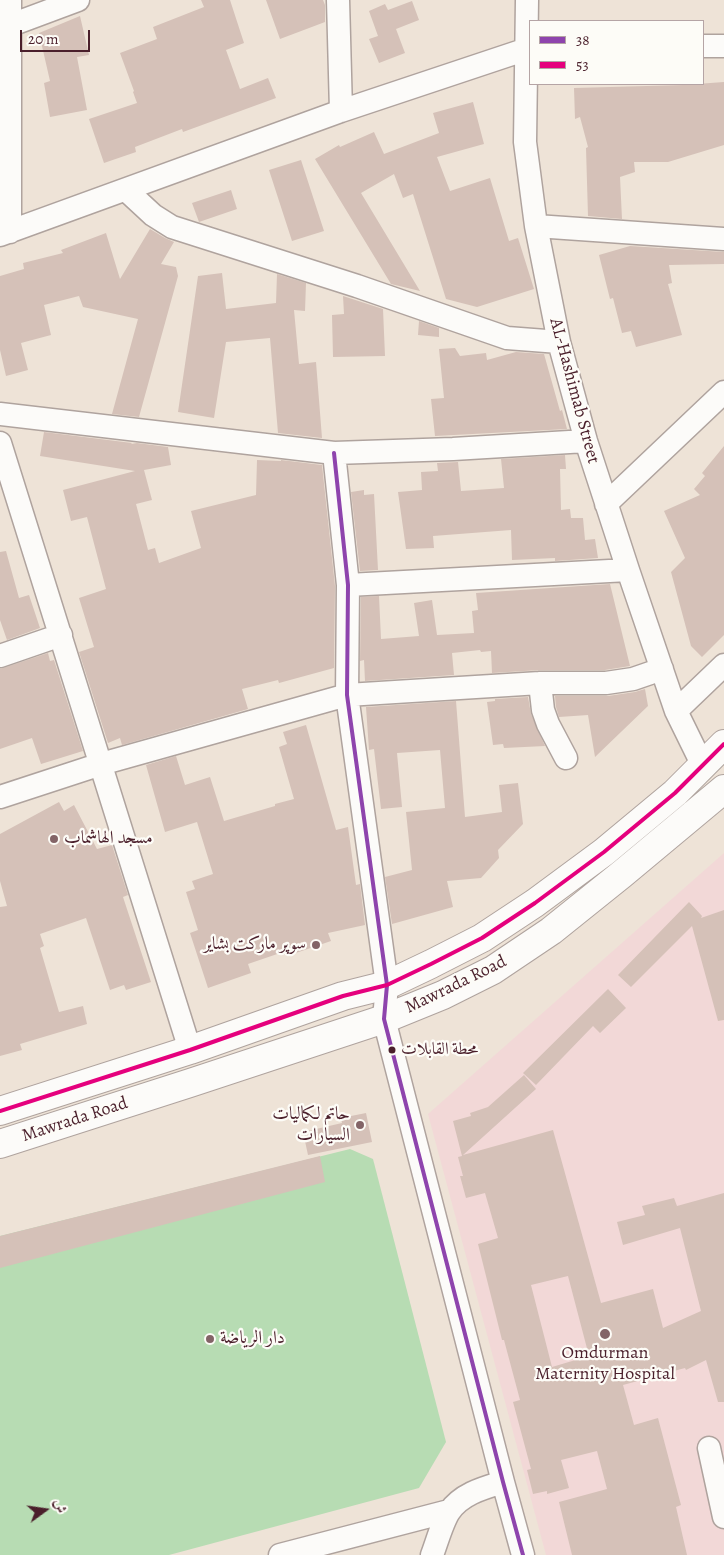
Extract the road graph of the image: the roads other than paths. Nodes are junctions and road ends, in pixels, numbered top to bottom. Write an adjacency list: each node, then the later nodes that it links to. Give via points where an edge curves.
1 (10, 0): 5 (street)
2 (78, 0): 5 (street)
3 (338, 0): 10 (street)
4 (527, 0): 8 (street, AL-Hashimab Street)
5 (11, 25): 9 (street)
6 (704, 46): 7 (street)
7 (724, 46)
8 (528, 48): 10 (street); 12 (street, AL-Hashimab Street, via 525,142)
9 (5, 108): 13 (street)
10 (341, 111): 11 (street)
11 (126, 190): 13 (street); 15 (street, via 172,228 357,286 507,338)
12 (536, 226): 14 (street); 15 (street, AL-Hashimab Street)
13 (5, 234)
14 (724, 239)
15 (559, 342): 18 (street, AL-Hashimab Street)
16 (724, 392): 21 (street)
17 (0, 414): 20 (street)
18 (586, 441): 20 (street); 21 (street, AL-Hashimab Street)
19 (0, 443): 24 (street)
20 (334, 453): 23 (street)
21 (606, 504): 22 (street, AL-Hashimab Street)
22 (628, 570): 23 (street); 27 (street, AL-Hashimab Street)
23 (348, 586): 29 (street)
24 (61, 635): 25 (street); 33 (street)
25 (0, 656)
26 (724, 666): 30 (street)
27 (662, 669): 28 (street, via 633,679 606,683); 30 (street, AL-Hashimab Street)
28 (540, 683): 29 (street); 32 (street, via 543,710)
29 (347, 695): 33 (street); 37 (street)
30 (676, 711): 34 (street, AL-Hashimab Street)
31 (724, 744): 34 (main road, Mawrada Road)
32 (566, 758)
33 (101, 764): 35 (street); 39 (street)
34 (703, 766): 37 (main road, Mawrada Road, via 604,852 535,903 482,938)
35 (0, 796)
36 (721, 798): 38 (main road, Mawrada Road, via 558,925 493,970)
37 (387, 985): 38 (street); 39 (main road, Mawrada Road, via 343,996)
38 (384, 1019): 41 (main road, Mawrada Road); 43 (street)
39 (190, 1050): 40 (main road, Mawrada Road)
40 (0, 1111)
41 (0, 1144)
42 (710, 1448): 45 (street)
43 (502, 1482): 44 (street, via 464,1497); 48 (street)
44 (449, 1512): 46 (street); 47 (street)
45 (724, 1517)
46 (280, 1555)
47 (432, 1555)
48 (523, 1555)

